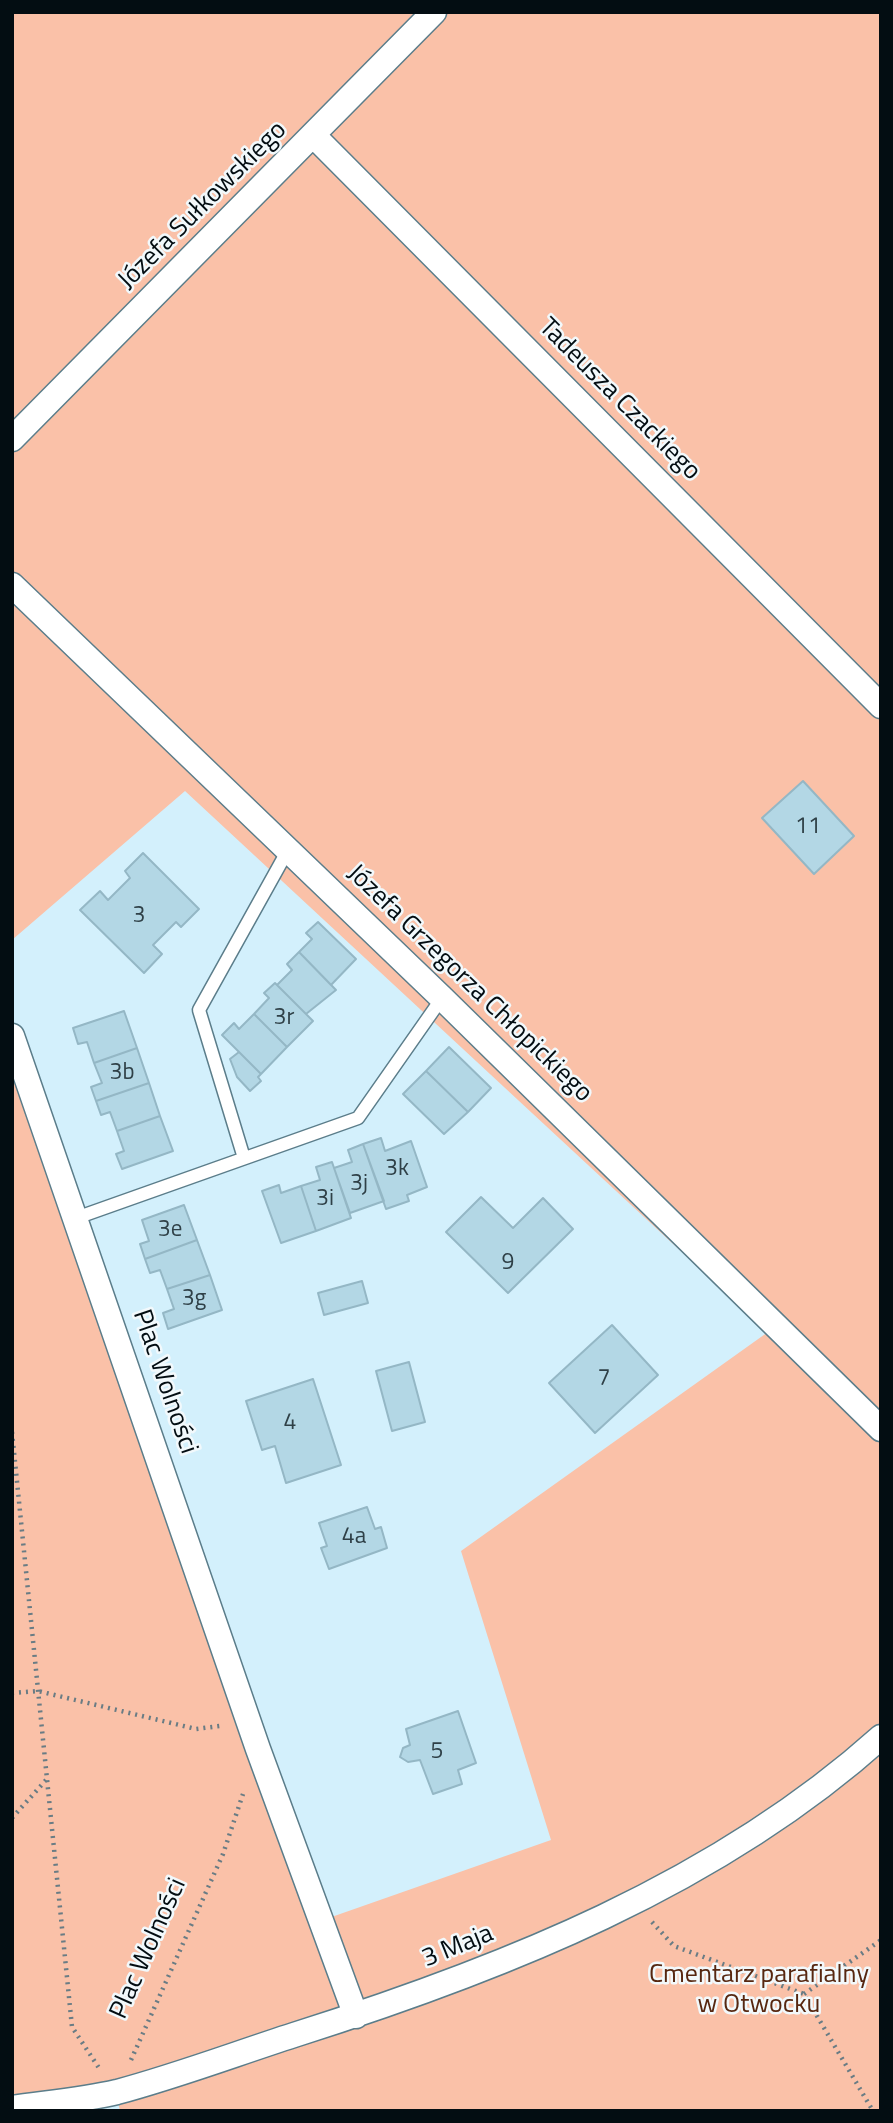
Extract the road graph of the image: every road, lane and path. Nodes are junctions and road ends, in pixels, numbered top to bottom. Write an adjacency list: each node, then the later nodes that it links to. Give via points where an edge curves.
1 (434, 12): 2 (street, Józefa Sułkowskiego)
2 (314, 136): 3 (street, Józefa Sułkowskiego); 5 (street, Tadeusza Czackiego)
3 (12, 439)
4 (12, 585): 6 (street, Józefa Grzegorza Chłopickiego)
5 (881, 706)
6 (288, 850): 7 (street, Józefa Grzegorza Chłopickiego); 9 (lane, via 199,1010)
7 (442, 998): 9 (lane, via 358,1118); 11 (street, Józefa Grzegorza Chłopickiego)
8 (12, 1036): 10 (street, Plac Wolności)
9 (244, 1158): 10 (lane)
10 (76, 1218): 15 (street, Plac Wolności)
11 (881, 1429)
12 (12, 1432): 13 (path)
13 (38, 1691): 14 (path); 15 (path, via 196,1729); 18 (path)
14 (12, 1693)
15 (249, 1722): 17 (street, Plac Wolności)
16 (881, 1737): 23 (street, 3 Maja, via 789,1810 667,1884 435,1990)
17 (258, 1749): 23 (street, Plac Wolności); 24 (path, Plac Wolności, via 223,1854)
18 (47, 1779): 19 (path); 24 (path, via 72,2027)
19 (12, 1818)
20 (647, 1917): 22 (path, via 674,1946)
21 (881, 1940): 22 (path)
22 (804, 1994): 26 (path)
23 (356, 2016): 24 (street, 3 Maja)
24 (117, 2101): 25 (street, 3 Maja)
25 (12, 2108)
26 (873, 2111)

